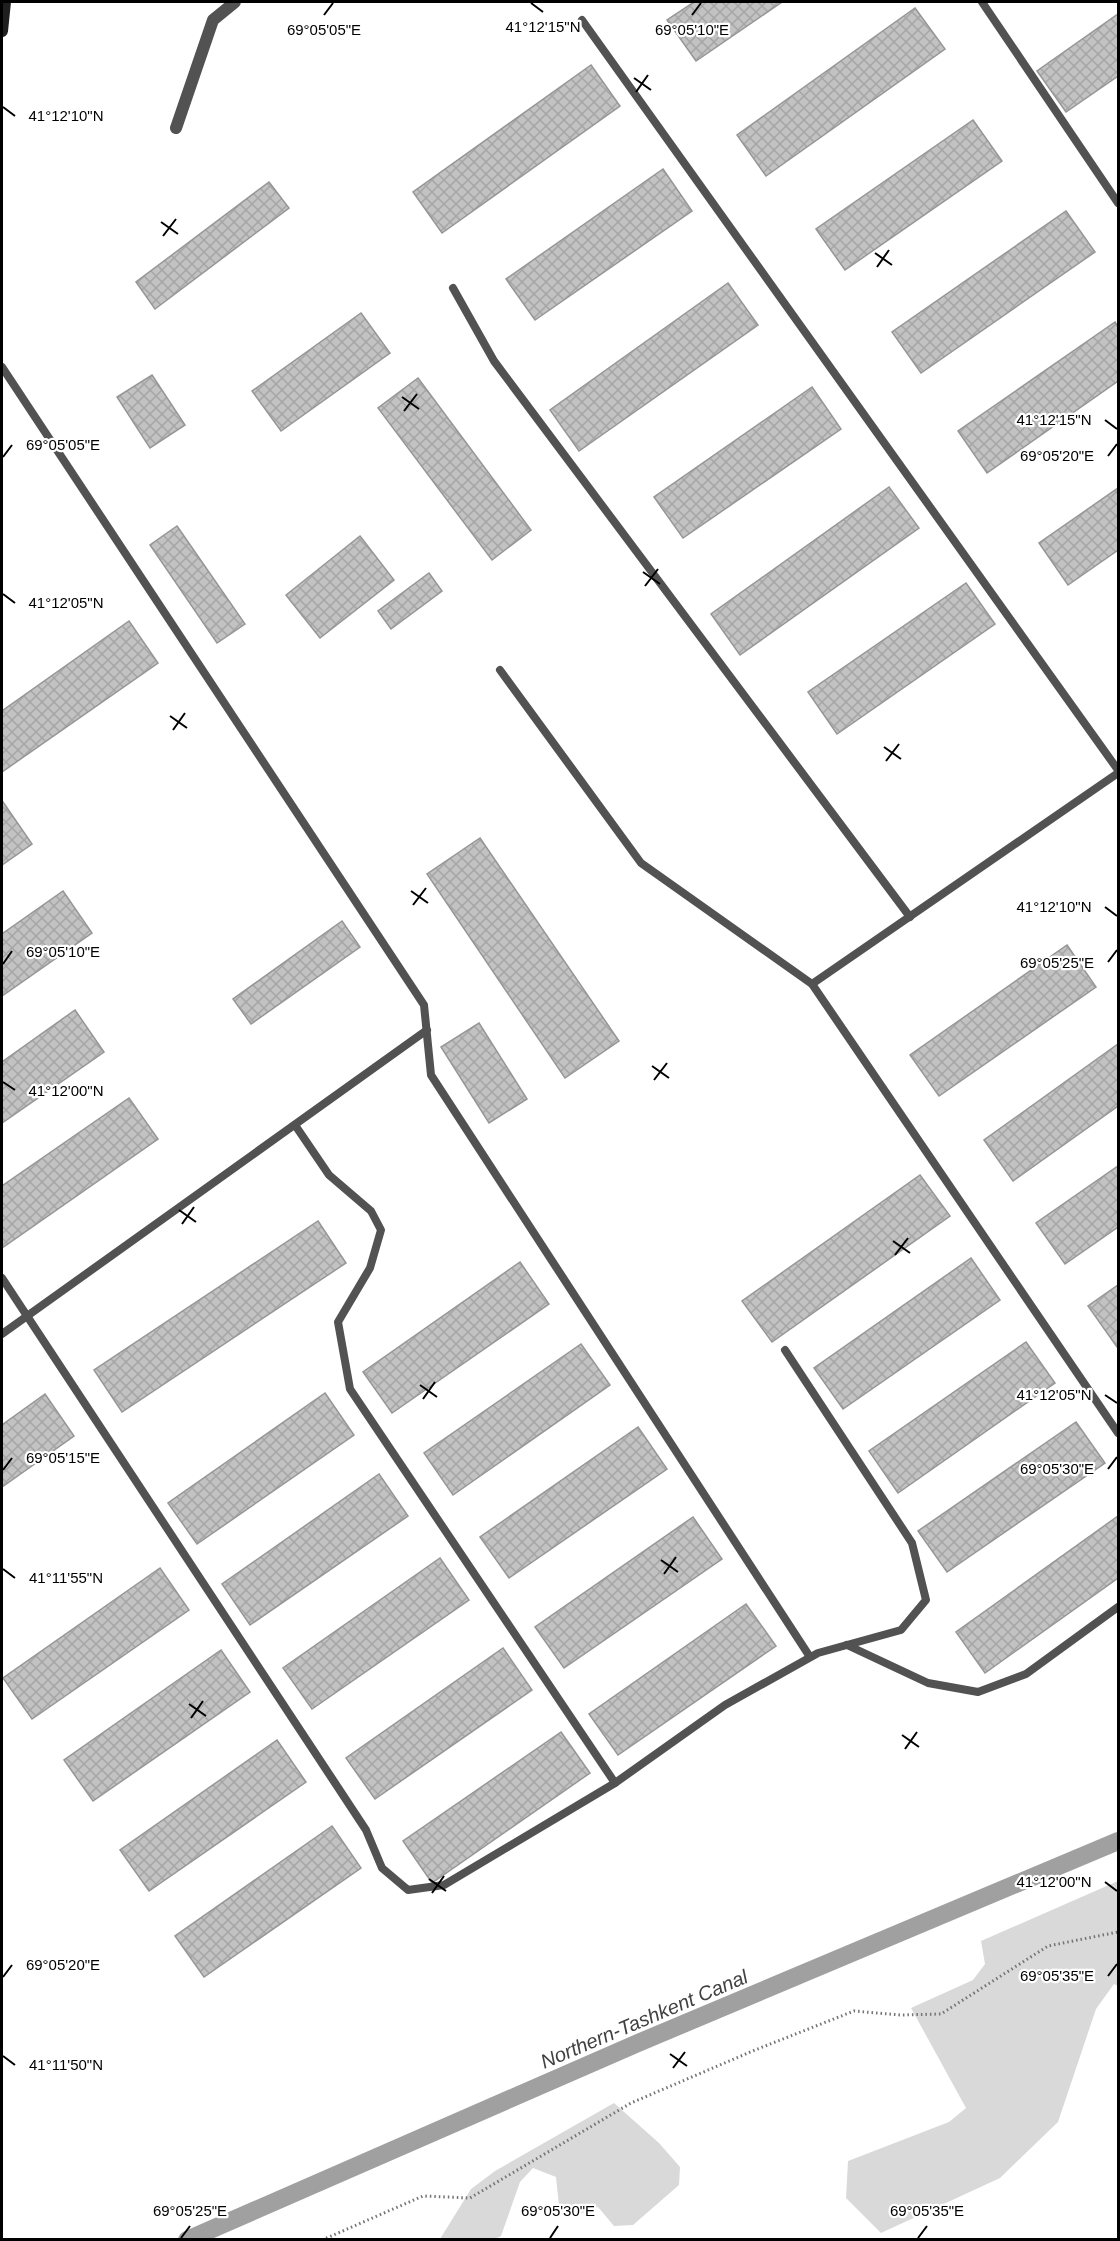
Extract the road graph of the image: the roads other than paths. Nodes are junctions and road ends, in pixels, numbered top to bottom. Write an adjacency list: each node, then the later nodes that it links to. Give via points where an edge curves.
1 (5, 2): 4 (street)
2 (234, 2): 7 (street, via 213,20)
3 (982, 2): 8 (lane)
4 (2, 16): 6 (street)
5 (582, 20): 12 (lane)
6 (2, 31)
7 (176, 128)
8 (1119, 203)
9 (453, 288): 13 (lane, via 494,361)
10 (2, 367): 15 (lane, via 424,1005)
11 (500, 670): 14 (lane, via 641,863)
12 (1119, 772): 13 (lane)
13 (910, 917): 14 (lane)
14 (812, 984): 21 (lane)
15 (427, 1030): 16 (lane); 24 (lane, via 431,1075)
16 (295, 1125): 18 (lane); 25 (lane, via 329,1175 371,1211 381,1230 370,1268 338,1322 350,1389)
17 (2, 1278): 18 (lane)
18 (27, 1317): 19 (lane); 25 (lane, via 366,1830 382,1868 408,1890 444,1885)
19 (2, 1334)
20 (785, 1350): 23 (lane, via 912,1543 926,1600 901,1630)
21 (1119, 1433)
22 (1119, 1607): 23 (lane, via 1026,1674 978,1692 928,1683)
23 (847, 1645): 24 (lane)
24 (810, 1657): 25 (lane, via 725,1705)
25 (615, 1784)

